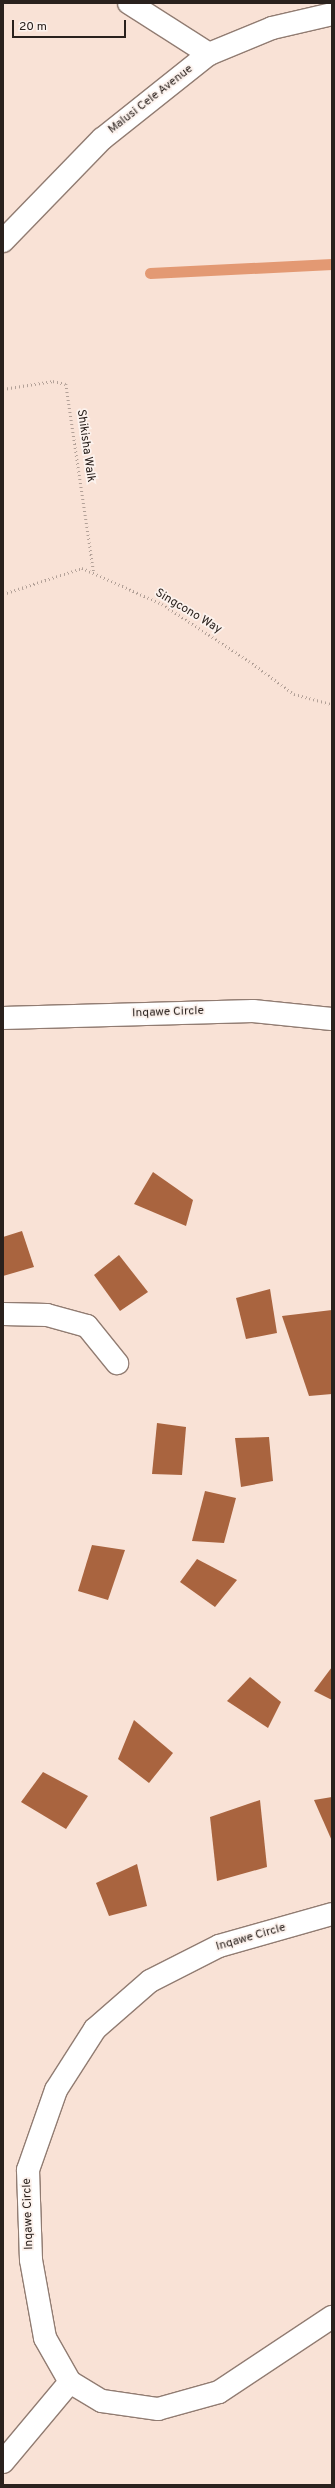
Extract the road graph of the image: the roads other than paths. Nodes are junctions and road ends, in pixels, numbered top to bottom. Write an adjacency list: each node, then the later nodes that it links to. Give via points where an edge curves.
1 (129, 3): 3 (street)
2 (332, 14): 3 (street, Malusi Cele Avenue, via 272,28)
3 (209, 54): 4 (street, Malusi Cele Avenue, via 102,139)
4 (3, 241)
5 (3, 1018): 6 (street, Inqawe Circle, via 253,1011)
6 (332, 1019)
7 (3, 1314): 8 (street, via 47,1314 87,1326)
8 (117, 1363)
9 (332, 1914): 11 (street, Inqawe Circle, via 219,1946 150,1981 95,2029 56,2090 28,2170 31,2260 46,2338)
10 (332, 2317): 11 (street, via 219,2392 158,2409 102,2401)
11 (70, 2382): 12 (street)
12 (3, 2462)

